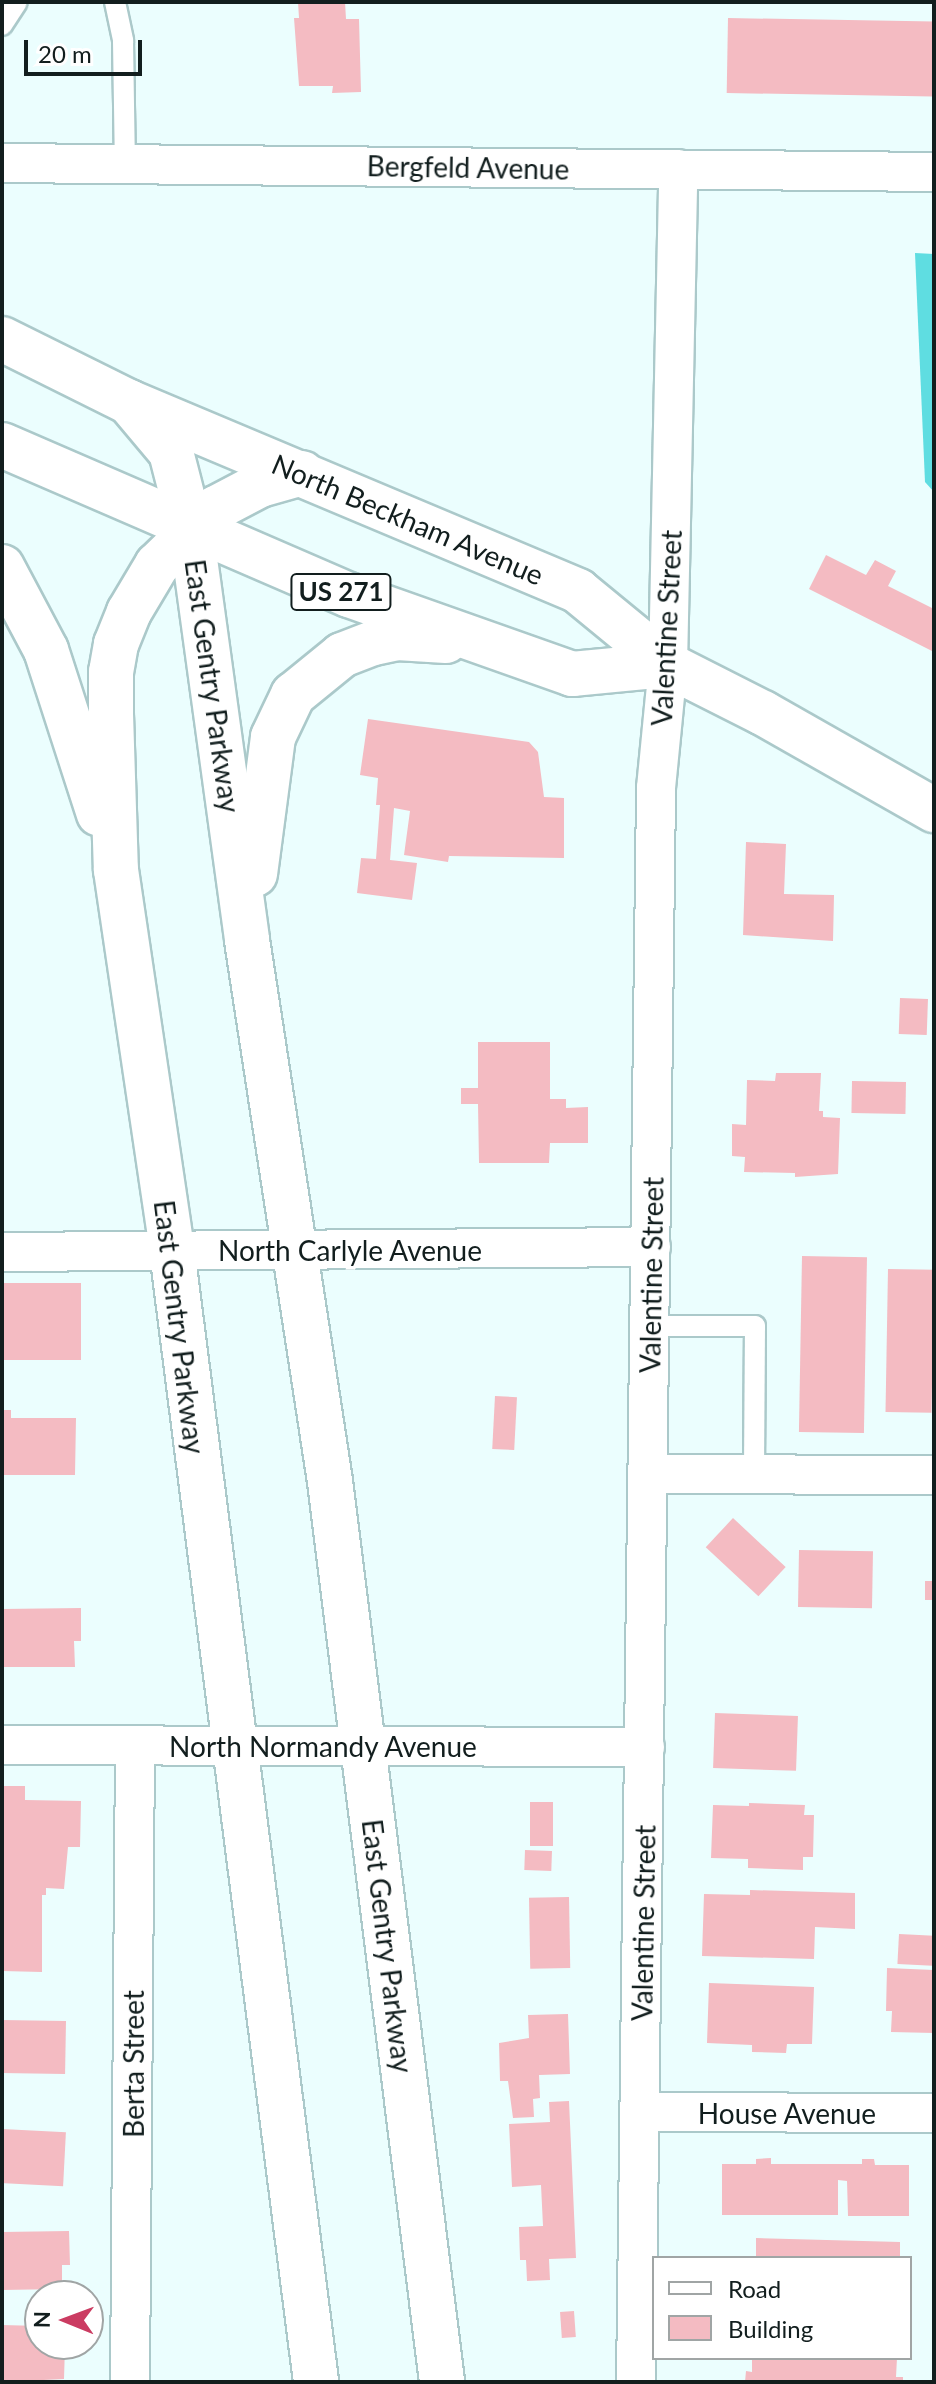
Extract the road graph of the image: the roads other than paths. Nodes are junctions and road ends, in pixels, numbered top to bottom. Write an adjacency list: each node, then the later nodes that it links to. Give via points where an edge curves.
1 (17, 2): 3 (lane)
2 (115, 2): 5 (lane, via 123,41)
3 (2, 25)
4 (2, 163): 5 (street, Bergfeld Avenue)
5 (125, 164): 6 (street, Bergfeld Avenue)
6 (678, 169): 7 (street, Bergfeld Avenue); 16 (street, Valentine Street)
7 (934, 172)
8 (2, 339): 9 (main road)
9 (129, 402): 11 (main road, North Beckham Avenue); 12 (main road, via 171,452)
10 (2, 445): 12 (main road, US 271)
11 (302, 473): 12 (main road, via 236,496); 16 (main road, North Beckham Avenue, via 578,591)
12 (191, 530): 15 (main road, US 271, via 349,595); 18 (main road, East Gentry Parkway, via 157,565 116,644 111,686); 19 (main road, East Gentry Parkway)
13 (2, 567): 14 (main road)
14 (13, 607): 18 (main road, via 63,693)
15 (494, 645): 16 (main road, US 271, via 572,674); 19 (main road, via 397,638 374,643 342,655 293,695 273,737)
16 (668, 665): 17 (main road, North Beckham Avenue); 20 (street, Valentine Street, via 656,788)
17 (934, 810)
18 (116, 870): 21 (main road, East Gentry Parkway)
19 (247, 940): 22 (main road, East Gentry Parkway)
20 (651, 1247): 22 (street, North Carlyle Avenue); 24 (street, Valentine Street)
21 (172, 1251): 22 (street, North Carlyle Avenue); 23 (street, North Carlyle Avenue); 31 (main road, East Gentry Parkway)
22 (297, 1251): 28 (main road, East Gentry Parkway)
23 (2, 1252)
24 (650, 1326): 25 (street, Valentine Street); 26 (lane, via 755,1326)
25 (649, 1474): 26 (street); 32 (street, Valentine Street)
26 (754, 1474): 27 (street)
27 (934, 1475)
28 (362, 1744): 31 (street, North Normandy Avenue); 32 (street, North Normandy Avenue); 37 (main road, East Gentry Parkway)
29 (2, 1745): 30 (street, North Normandy Avenue)
30 (135, 1746): 31 (street, North Normandy Avenue); 35 (street, Berta Street)
31 (232, 1746): 36 (main road, East Gentry Parkway)
32 (645, 1747): 33 (street, Valentine Street)
33 (640, 2112): 34 (street, House Avenue); 38 (street, Valentine Street)
34 (934, 2113)
35 (130, 2382)
36 (316, 2382)
37 (442, 2382)
38 (636, 2382)

